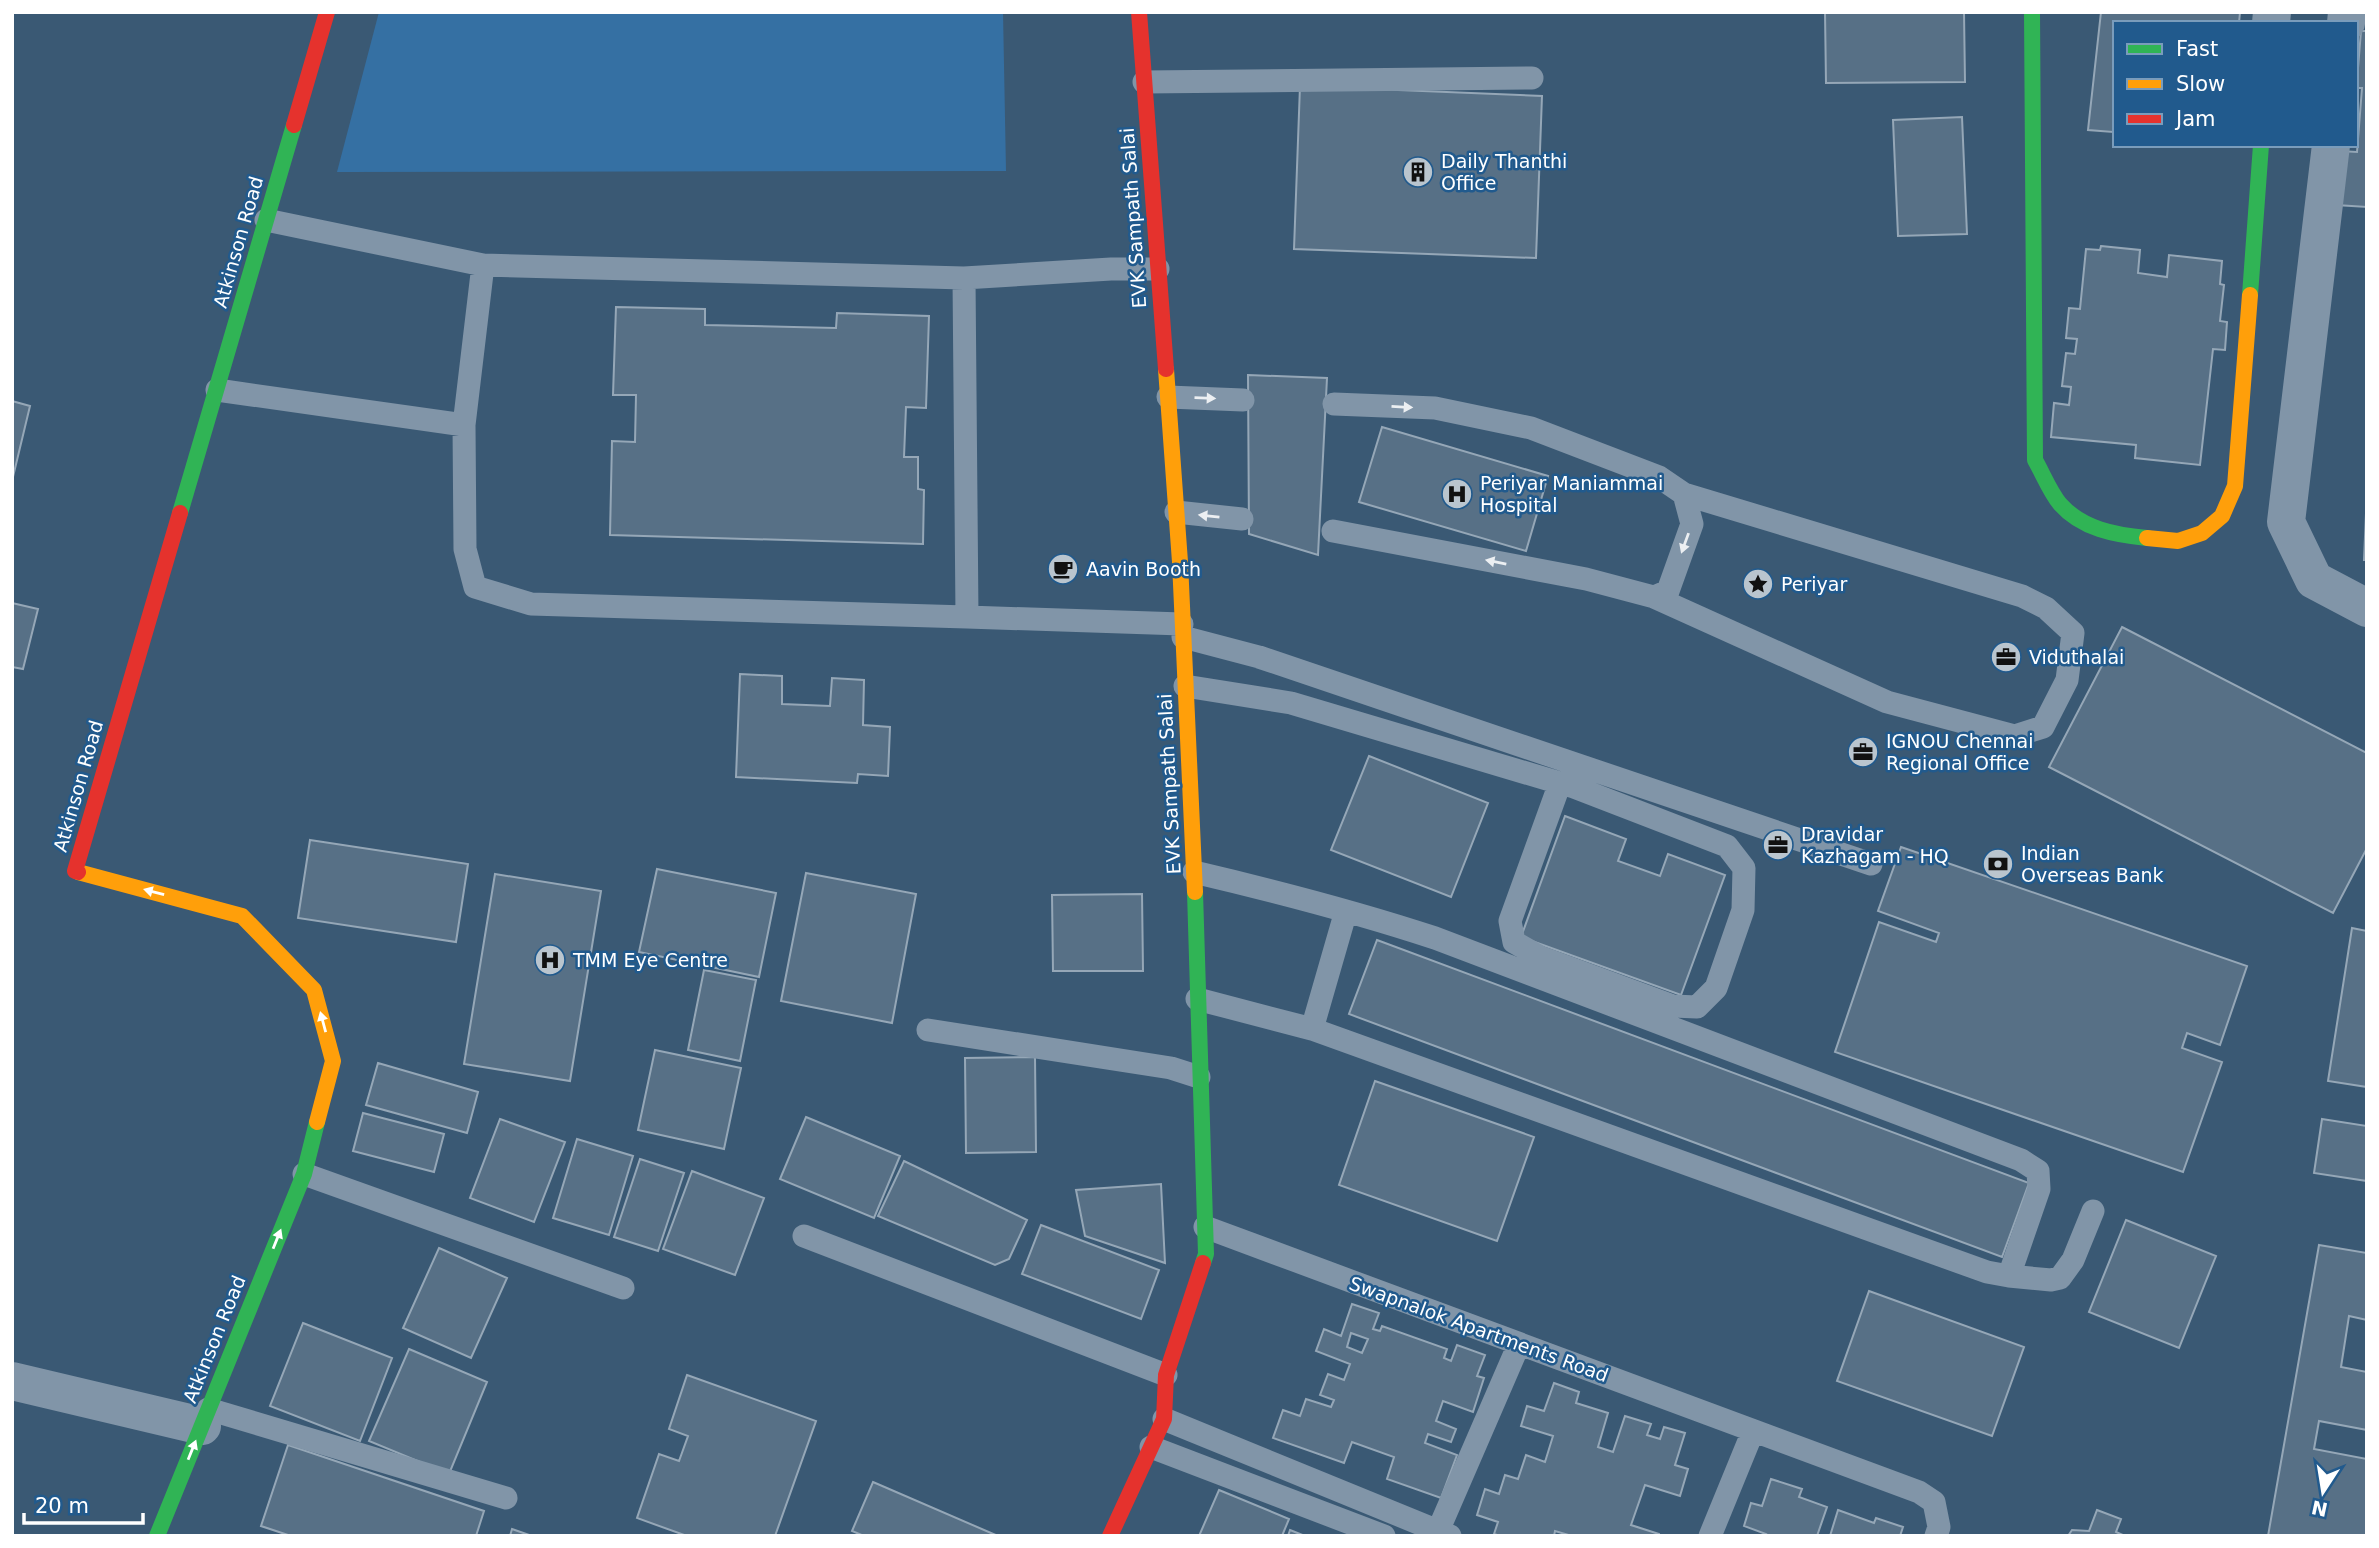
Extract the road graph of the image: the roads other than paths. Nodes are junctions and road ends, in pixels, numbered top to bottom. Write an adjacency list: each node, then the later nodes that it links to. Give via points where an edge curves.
1 (327, 12): 8 (street, Atkinson Road)
2 (1139, 12): 5 (street, EVK Sampath Salai)
3 (2032, 12): 6 (street, via 2035,460 2060,504 2092,528 2178,541 2202,533 2227,506 2235,486)
4 (1532, 78): 5 (lane)
5 (1144, 82): 10 (street, EVK Sampath Salai)
6 (2261, 147)
7 (2331, 147): 22 (street, via 2286,522 2315,580)
8 (266, 220): 9 (lane); 12 (street, Atkinson Road)
9 (483, 265): 11 (lane); 16 (lane)
10 (1158, 269): 11 (lane); 13 (street, EVK Sampath Salai)
11 (964, 278): 23 (lane)
12 (216, 390): 16 (lane); 34 (street, Atkinson Road, one-way to 12, via 333,1061 314,990 242,916 75,871)
13 (1168, 397): 14 (lane, one-way to 14); 18 (street, EVK Sampath Salai)
14 (1243, 400)
15 (1334, 404): 17 (lane, one-way to 17, via 1435,408 1531,428 1659,477)
16 (464, 425): 23 (lane, via 465,549 475,587 531,604)
17 (1684, 494): 21 (lane, one-way to 21, via 1692,524 1668,591); 21 (lane, via 2022,596 2046,608 2073,633 2067,680 2043,727 2015,736 1887,702)
18 (1176, 512): 19 (lane, one-way to 18); 24 (street, EVK Sampath Salai)
19 (1242, 519)
20 (1333, 531): 21 (lane, one-way to 20, via 1586,579)
21 (1654, 597)
22 (2367, 608)
23 (967, 617): 24 (lane)
24 (1183, 630): 25 (street, EVK Sampath Salai); 27 (lane)
25 (1185, 686): 26 (lane, via 1291,703); 28 (street, EVK Sampath Salai)
26 (1560, 783): 26 (lane, via 1727,846 1744,868 1743,910 1730,949 1716,988 1697,1007 1673,1006 1540,957 1514,942 1510,921)
27 (1871, 864)
28 (1194, 872): 29 (lane); 30 (street, EVK Sampath Salai)
29 (1346, 911): 31 (lane); 38 (lane, via 1435,938 2021,1160 2038,1171 2039,1189)
30 (1197, 999): 31 (lane); 33 (street, EVK Sampath Salai)
31 (1312, 1029): 38 (lane, via 1987,1272)
32 (928, 1030): 33 (lane, via 1171,1068)
33 (1199, 1077): 36 (street, EVK Sampath Salai)
34 (304, 1174): 39 (lane); 43 (street, Atkinson Road, one-way to 34)
35 (2094, 1211): 38 (lane, via 2060,1278)
36 (1205, 1227): 40 (lane, Swapnalok Apartments Road); 41 (street, EVK Sampath Salai, via 1206,1254)
37 (804, 1236): 41 (lane)
38 (2009, 1276)
39 (623, 1288)
40 (1519, 1344): 45 (lane, Swapnalok Apartments Road); 48 (lane)
41 (1166, 1375): 44 (street, EVK Sampath Salai)
42 (12, 1381): 43 (street)
43 (205, 1417): 47 (lane); 49 (street, Atkinson Road, one-way to 43)
44 (1164, 1419): 46 (street, EVK Sampath Salai); 48 (lane)
45 (1753, 1431): 52 (lane); 53 (lane, Swapnalok Apartments Road, via 1919,1492 1934,1502 1939,1527)
46 (1151, 1447): 50 (street, EVK Sampath Salai); 51 (lane)
47 (506, 1498)
48 (1444, 1533)
49 (157, 1536)
50 (1110, 1536)
51 (1384, 1536)
52 (1710, 1536)
53 (1936, 1536)

